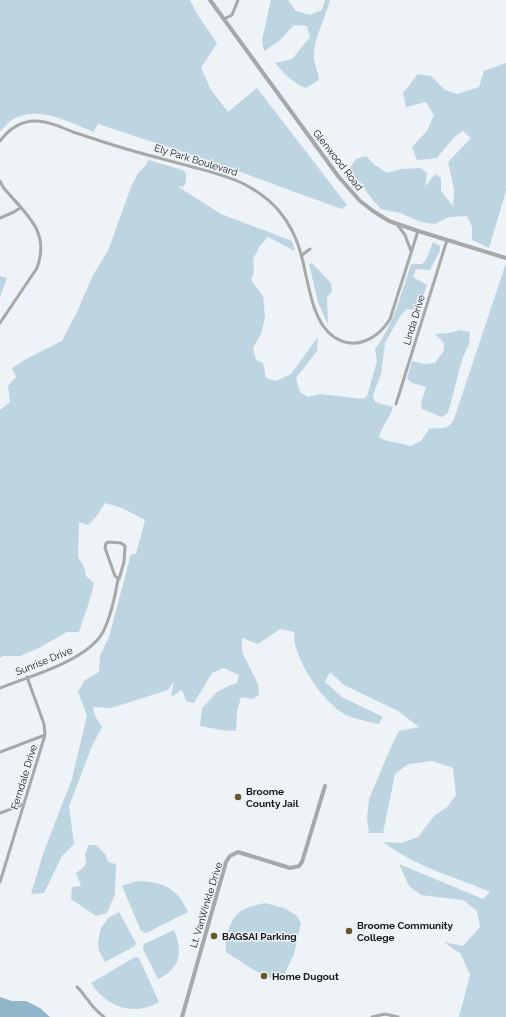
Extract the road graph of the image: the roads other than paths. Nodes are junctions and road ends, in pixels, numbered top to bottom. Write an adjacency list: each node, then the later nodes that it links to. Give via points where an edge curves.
1 (210, 0): 3 (street, Glenwood Road)
2 (238, 0): 3 (street, via 232,15)
3 (224, 19): 8 (street, Glenwood Road, via 350,191 373,211)
4 (0, 141): 13 (street, Ely Park Boulevard, via 7,132 24,122 49,123 115,146 230,178 258,192 278,210 291,227)
5 (0, 181): 6 (street)
6 (20, 208): 7 (street); 15 (street, via 37,229 42,244 41,258 34,274)
7 (0, 218)
8 (397, 224): 9 (street, Glenwood Road); 12 (street, via 405,235)
9 (418, 231): 10 (street, Glenwood Road); 12 (street, Ely Park Boulevard)
10 (447, 240): 14 (street, Glenwood Road); 16 (street, Linda Drive)
11 (310, 249): 13 (street)
12 (411, 251): 13 (street, Ely Park Boulevard, via 390,319 372,338 355,343 334,337 322,324 316,312)
13 (302, 254)
14 (506, 258)
15 (0, 323)
16 (396, 404)
17 (118, 579): 17 (street, Sunrise Drive, via 122,572 125,546 121,543 108,542 105,548); 18 (street, Sunrise Drive, via 107,622 103,632 91,647 65,663)
18 (27, 677): 19 (street, Sunrise Drive); 20 (street, Ferndale Drive, via 44,724)
19 (0, 688)
20 (45, 735): 21 (street); 23 (street, Ferndale Drive)
21 (0, 752)
22 (325, 786): 29 (street, Lt. VanWinkle Drive, via 299,866 290,868 238,852 230,856 226,862)
23 (24, 804): 24 (street); 25 (street, Ferndale Drive)
24 (0, 813)
25 (1, 877): 26 (street, Ferndale Drive)
26 (0, 882)
27 (77, 987): 28 (street)
28 (104, 1017)
29 (182, 1017)
30 (372, 1017): 31 (street, via 384,1014)
31 (398, 1017)

